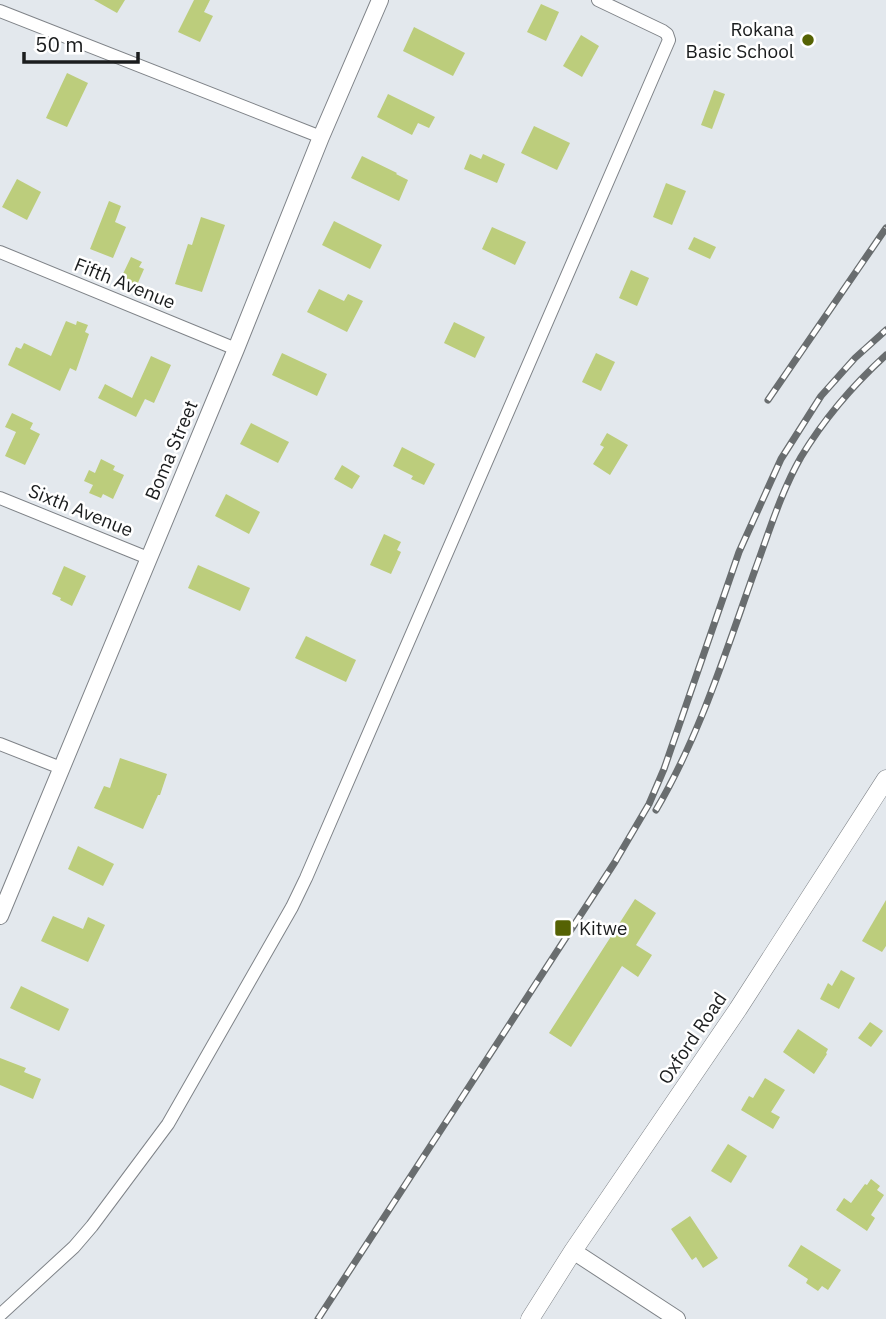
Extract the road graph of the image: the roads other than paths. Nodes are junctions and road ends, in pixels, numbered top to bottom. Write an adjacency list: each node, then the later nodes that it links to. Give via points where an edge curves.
1 (380, 0): 4 (street, Boma Street)
2 (598, 0): 14 (street, via 663,31 669,40 306,878 168,1124 75,1247)
3 (0, 11): 4 (street)
4 (321, 137): 6 (street, Boma Street)
5 (0, 252): 6 (street, Fifth Avenue)
6 (236, 349): 8 (street, Boma Street)
7 (0, 498): 8 (street, Sixth Avenue)
8 (148, 558): 10 (street, Boma Street)
9 (0, 744): 10 (street)
10 (61, 768): 12 (street, Boma Street)
11 (886, 779): 13 (main road, Oxford Road)
12 (0, 916)
13 (573, 1251): 15 (main road, Oxford Road); 16 (street)
14 (0, 1315)
15 (530, 1319)
16 (677, 1319)

